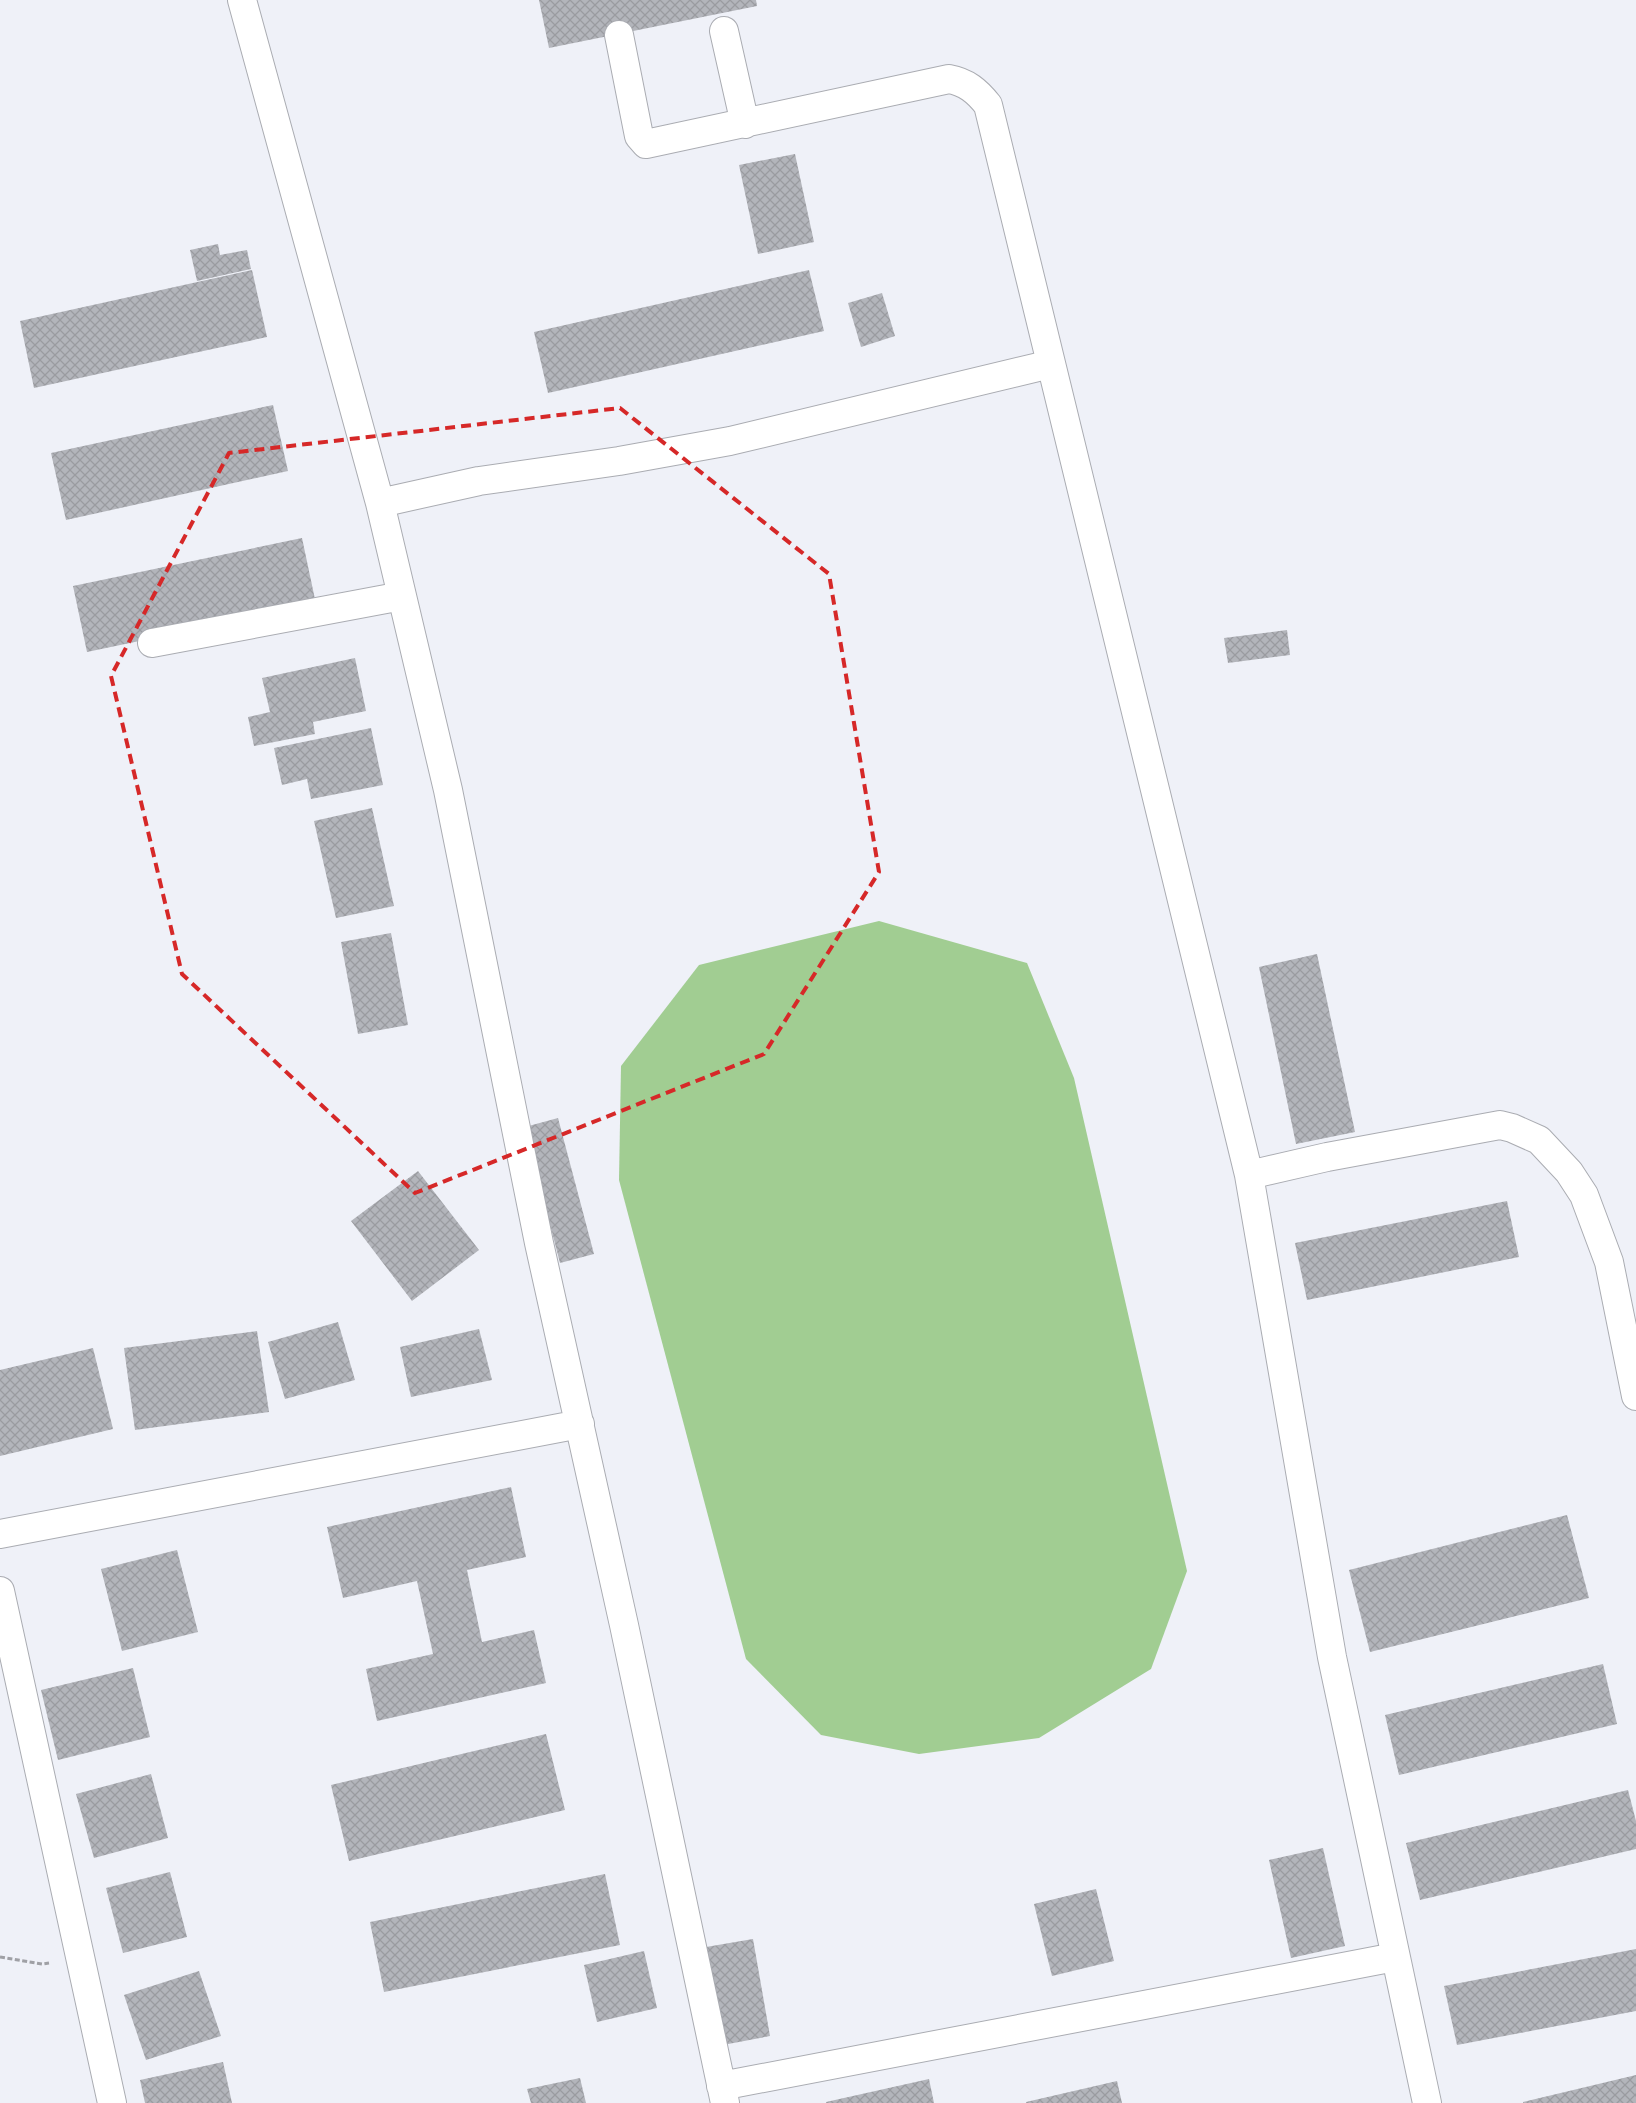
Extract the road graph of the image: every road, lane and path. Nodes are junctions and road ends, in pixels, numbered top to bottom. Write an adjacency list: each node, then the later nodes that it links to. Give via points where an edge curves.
1 (242, 0): 6 (lane)
2 (724, 31): 4 (lane)
3 (619, 36): 4 (lane, via 644,143)
4 (745, 124): 5 (lane, via 949,79 970,86 988,104)
5 (1052, 364): 6 (lane, via 730,440 619,462 479,481); 9 (lane)
6 (380, 503): 7 (lane)
7 (402, 596): 8 (lane); 11 (lane, via 448,790 537,1233)
8 (152, 643)
9 (1249, 1175): 10 (lane, via 1500,1125 1539,1140 1570,1172 1584,1195 1609,1262); 15 (lane, via 1332,1657)
10 (1636, 1396)
11 (580, 1424): 12 (lane); 17 (lane)
12 (0, 1534)
13 (0, 1591): 16 (lane)
14 (0, 1957): 16 (path, via 42,1964)
15 (1395, 1957): 17 (lane); 19 (lane)
16 (82, 1958): 18 (lane)
17 (723, 2095)
18 (112, 2103)
19 (1427, 2103)

